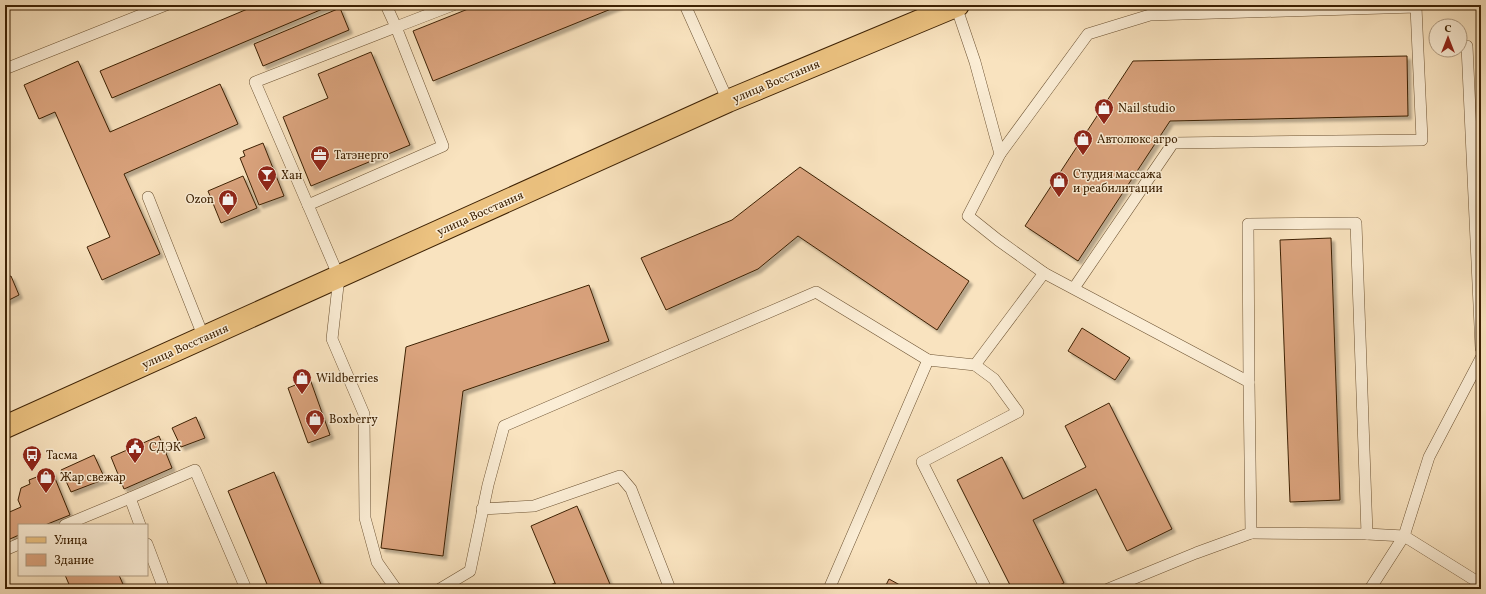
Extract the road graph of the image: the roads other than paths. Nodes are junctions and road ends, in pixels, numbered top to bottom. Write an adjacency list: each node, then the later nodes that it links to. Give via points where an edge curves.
1 (166, 5): 8 (lane)
2 (386, 5): 6 (lane)
3 (454, 5): 6 (lane)
4 (685, 5): 9 (lane)
5 (957, 5): 9 (main road, улица Восстания); 10 (lane)
6 (396, 27): 12 (lane, via 443,146); 12 (lane, via 255,82)
7 (1468, 58): 17 (lane)
8 (5, 69)
9 (728, 101): 14 (main road, улица Восстания)
10 (1000, 154): 13 (lane, via 968,216); 15 (lane, via 1088,34 1150,15 1416,8 1422,140 1173,143)
11 (148, 197): 16 (lane)
12 (308, 205): 14 (lane)
13 (1044, 273): 15 (lane); 20 (lane)
14 (339, 277): 16 (main road, улица Восстания); 36 (lane, via 332,339 364,414 365,518 377,562)
15 (1074, 288): 21 (lane)
16 (204, 338): 22 (main road, улица Восстания)
17 (1481, 348)
18 (1481, 358): 29 (lane, via 1430,457)
19 (928, 360): 20 (lane); 24 (lane, via 816,292 504,426); 39 (lane)
20 (975, 364): 40 (lane, via 994,379 1018,412 922,462)
21 (1249, 382): 27 (lane); 28 (lane, via 1248,224 1356,223)
22 (5, 427)
23 (130, 498): 25 (lane); 26 (lane); 35 (lane, via 195,470)
24 (482, 509): 37 (lane, via 470,571); 38 (lane, via 534,506 620,476 631,488)
25 (67, 524)
26 (140, 524)
27 (1251, 533): 28 (lane); 41 (lane)
28 (1367, 534): 29 (lane)
29 (1404, 536): 33 (lane); 42 (lane)
30 (18, 544): 32 (lane)
31 (148, 547): 34 (lane)
32 (5, 550)
33 (1481, 584)
34 (164, 589)
35 (246, 589)
36 (396, 589)
37 (440, 589)
38 (670, 589)
39 (829, 589)
40 (986, 589)
41 (1108, 589)
42 (1370, 589)

